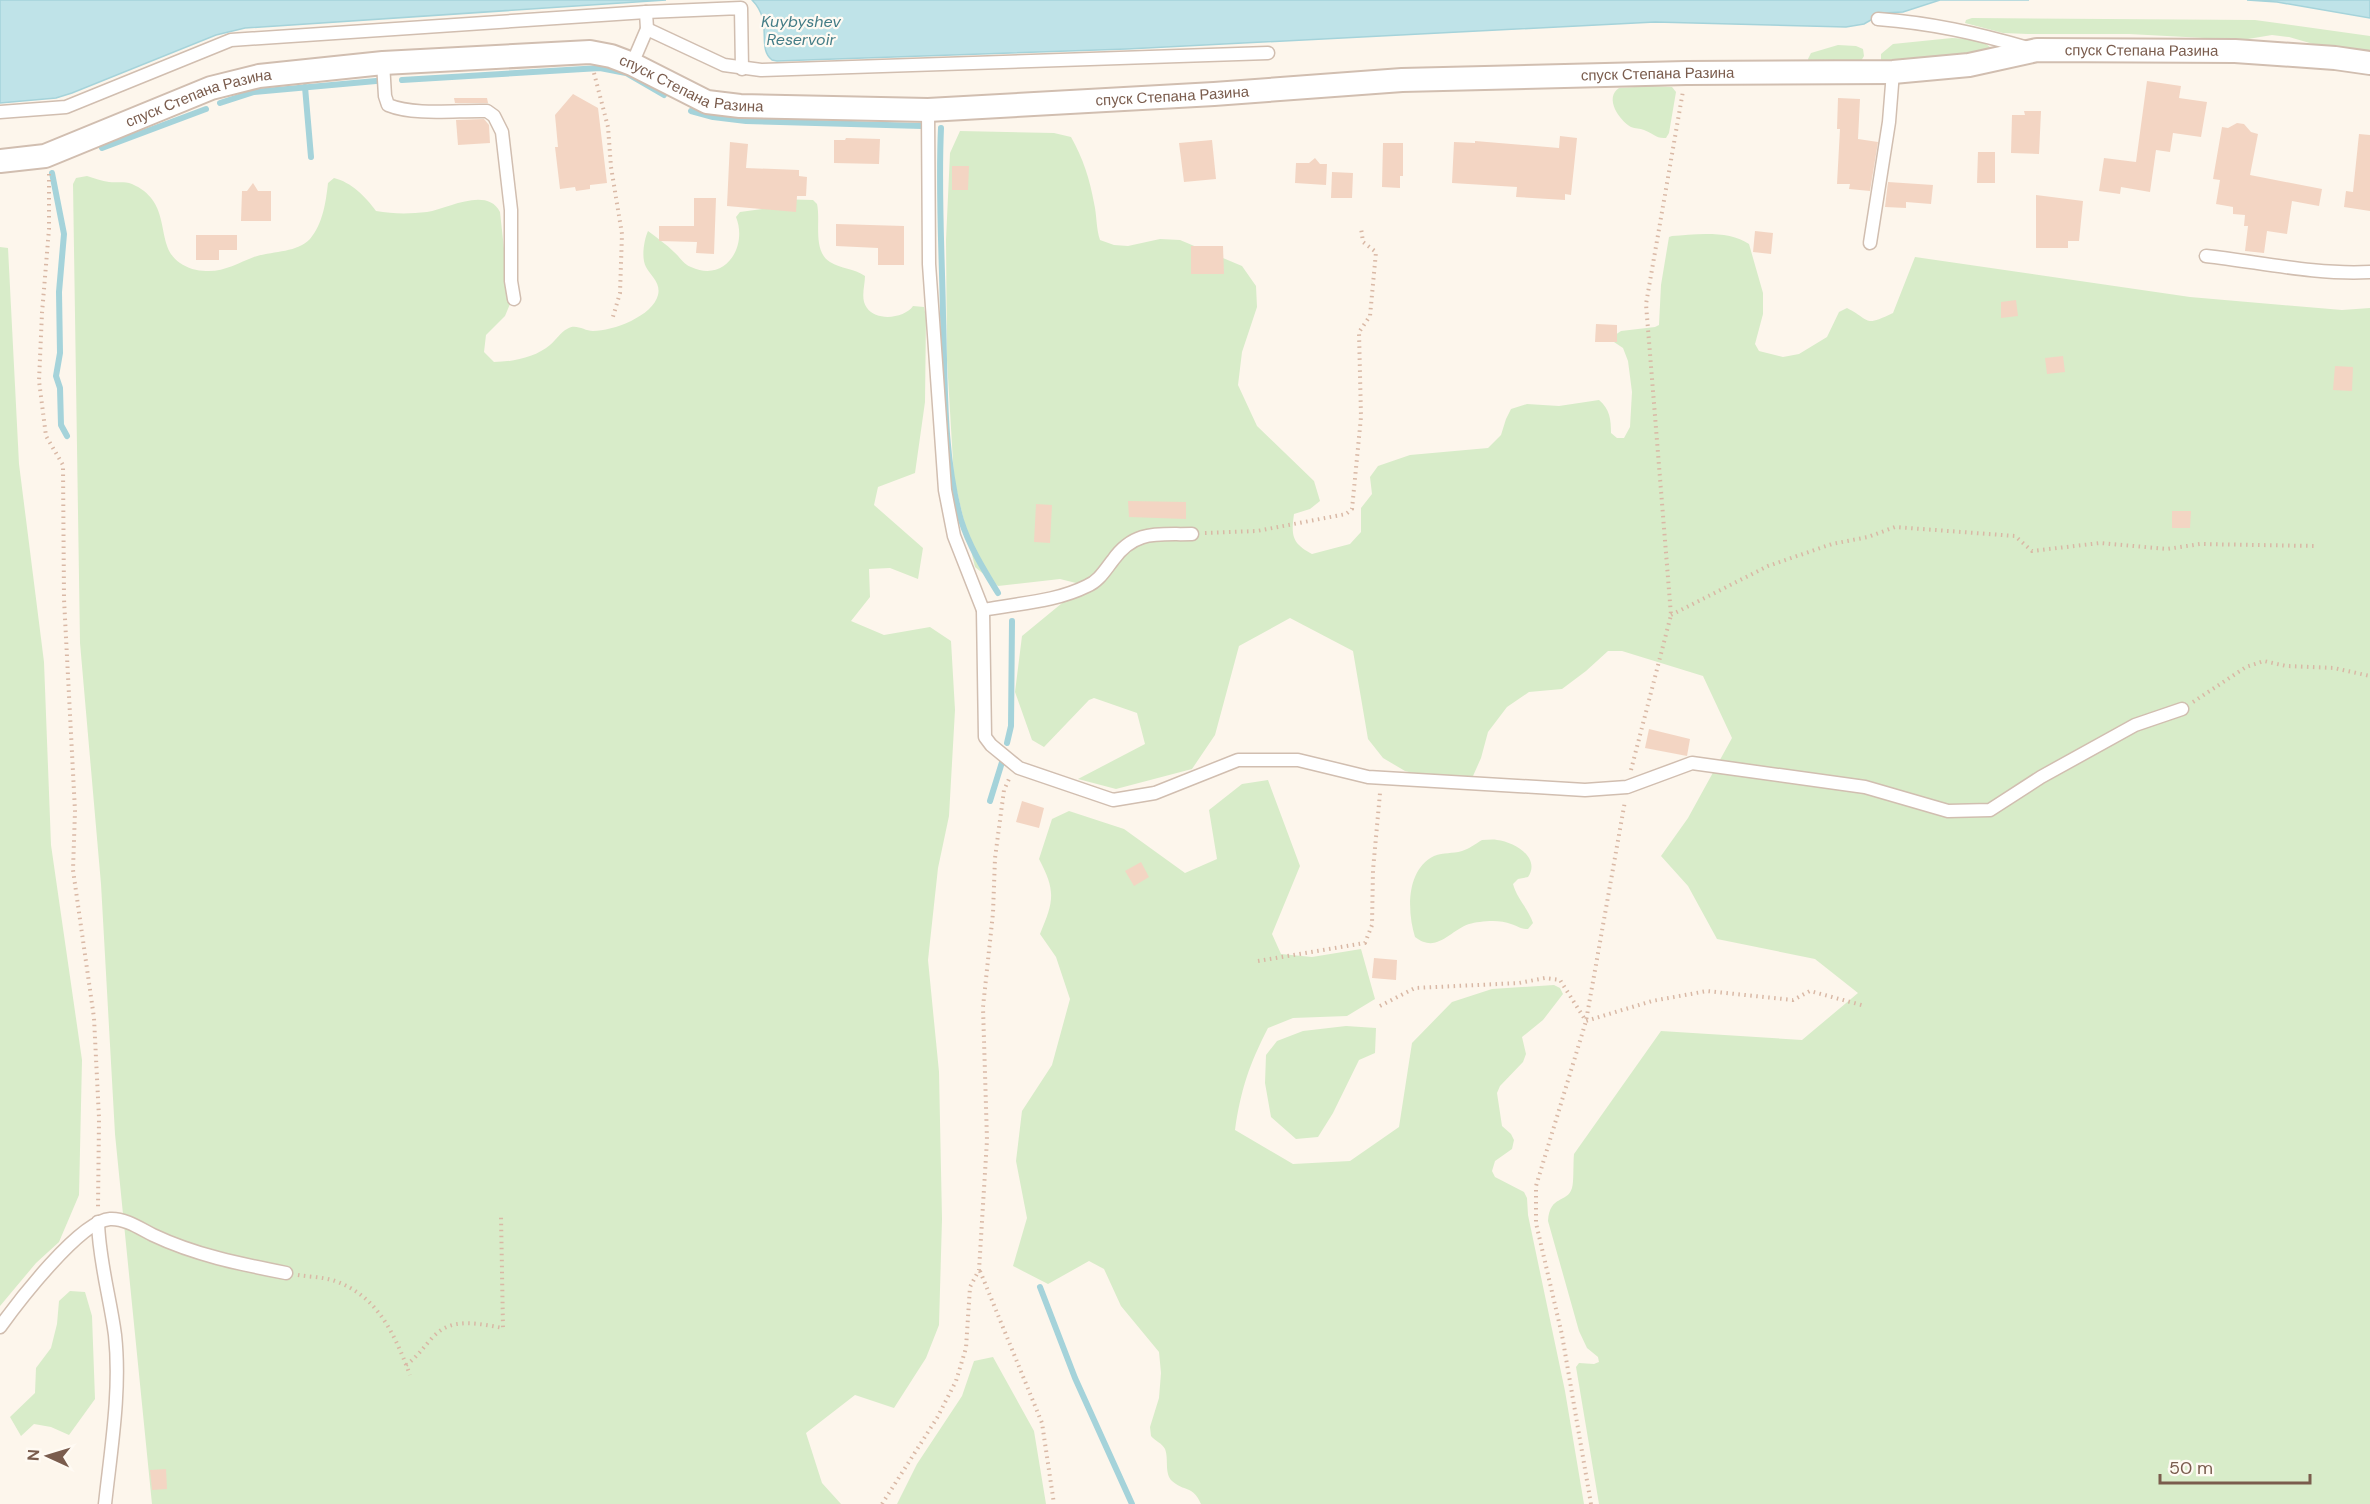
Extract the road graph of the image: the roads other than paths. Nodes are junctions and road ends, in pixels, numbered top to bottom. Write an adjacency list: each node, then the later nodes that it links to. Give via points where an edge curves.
1 (646, 12): 3 (lane); 9 (lane, via 741,8); 12 (lane, via 231,40 66,107)
2 (1878, 19): 4 (lane, via 1966,30)
3 (647, 29): 8 (lane); 9 (lane, via 703,57)
4 (2037, 50): 7 (street, спуск Степана Разина, via 2235,51); 10 (street, спуск Степана Разина, via 1969,65)
5 (1268, 53): 9 (lane)
6 (383, 63): 8 (street, спуск Степана Разина, via 590,52); 13 (street, спуск Степана Разина, via 259,76 211,88 45,156); 17 (lane, via 388,105 413,110 487,111 494,116 502,132 510,199)
7 (2370, 63)
8 (632, 64): 11 (street, спуск Степана Разина, via 707,102)
9 (742, 69)
10 (1893, 72): 11 (street, спуск Степана Разина, via 1402,80); 14 (lane)
11 (928, 110): 19 (lane, via 929,264 945,490 954,536)
12 (0, 112)
13 (0, 160)
14 (1870, 243)
15 (2206, 256): 16 (lane)
16 (2370, 272)
17 (514, 299)
18 (1192, 534): 19 (lane, via 1140,536 1128,543 1091,585 1065,597)
19 (983, 610): 20 (lane, via 985,737 1019,768 1113,800 1155,793 1238,759 1298,760 1368,777 1585,790 1627,787 1692,763 1864,787 1948,811 1990,810 2135,724)
20 (2182, 709)
21 (98, 1222): 22 (lane, via 112,1218 127,1222 204,1256); 23 (lane, via 68,1247); 24 (lane, via 117,1370)
22 (286, 1273)
23 (0, 1327)
24 (105, 1504)

